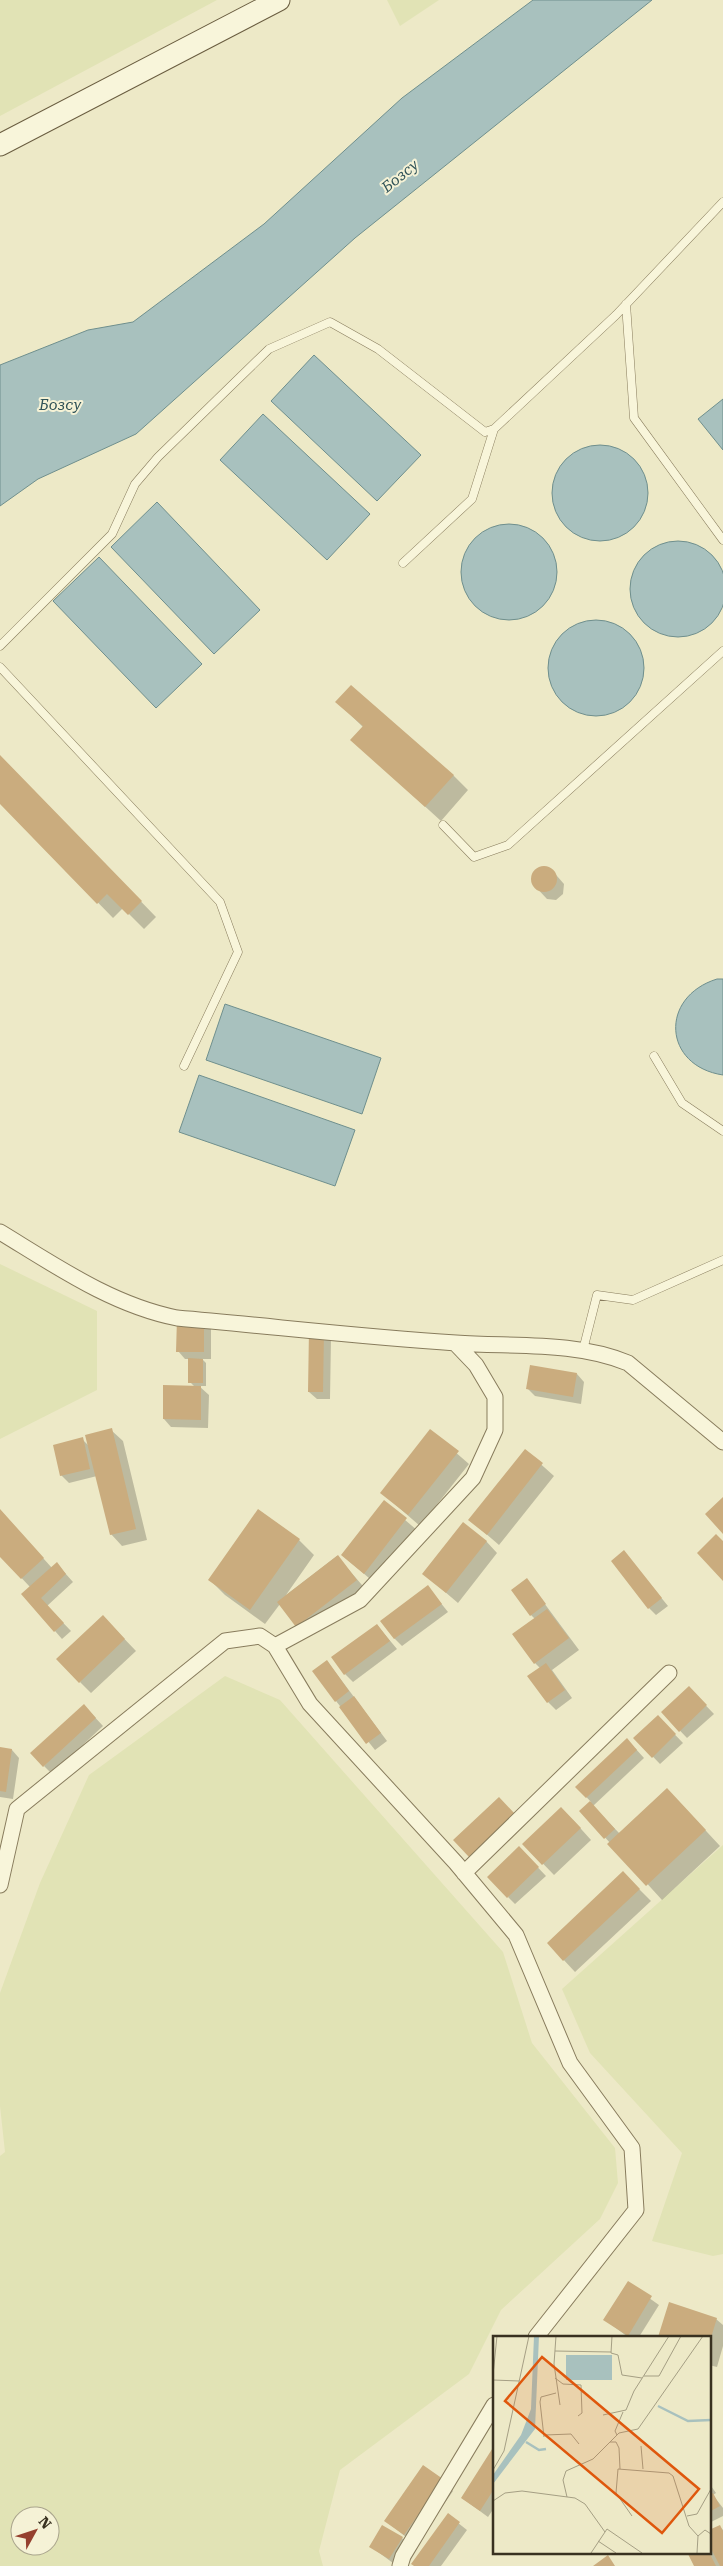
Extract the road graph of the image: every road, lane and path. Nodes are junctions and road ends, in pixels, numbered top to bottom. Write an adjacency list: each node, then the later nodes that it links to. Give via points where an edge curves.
1 (279, 0): 2 (main road)
2 (0, 144)
3 (723, 202): 4 (lane)
4 (626, 304): 5 (lane); 6 (lane, via 634,418)
5 (494, 429): 7 (lane, via 472,499); 8 (lane, via 485,432 378,349 330,322 270,349 158,457 135,484 112,534)
6 (723, 540)
7 (403, 563)
8 (0, 646)
9 (723, 651): 11 (lane, via 508,845 474,857)
10 (0, 667): 13 (lane, via 220,902 238,952)
11 (443, 825)
12 (654, 1056): 14 (lane, via 682,1102)
13 (184, 1066)
14 (723, 1131)
15 (0, 1232): 17 (street, via 86,1283 150,1312 177,1318)
16 (723, 1260): 18 (lane, via 633,1300 597,1295)
17 (455, 1343): 18 (street); 20 (street, via 476,1365 495,1397 495,1430 473,1478 360,1600)
18 (583, 1350): 19 (street, via 628,1363)
19 (723, 1442)
20 (275, 1646): 22 (street, via 310,1704); 23 (street, via 260,1636 225,1641 17,1809)
21 (669, 1672): 22 (street)
22 (464, 1873): 24 (street, via 516,1935 570,2063 632,2148 636,2210)
23 (0, 1885)
24 (537, 2336)
25 (493, 2407): 26 (street)
26 (400, 2566)

